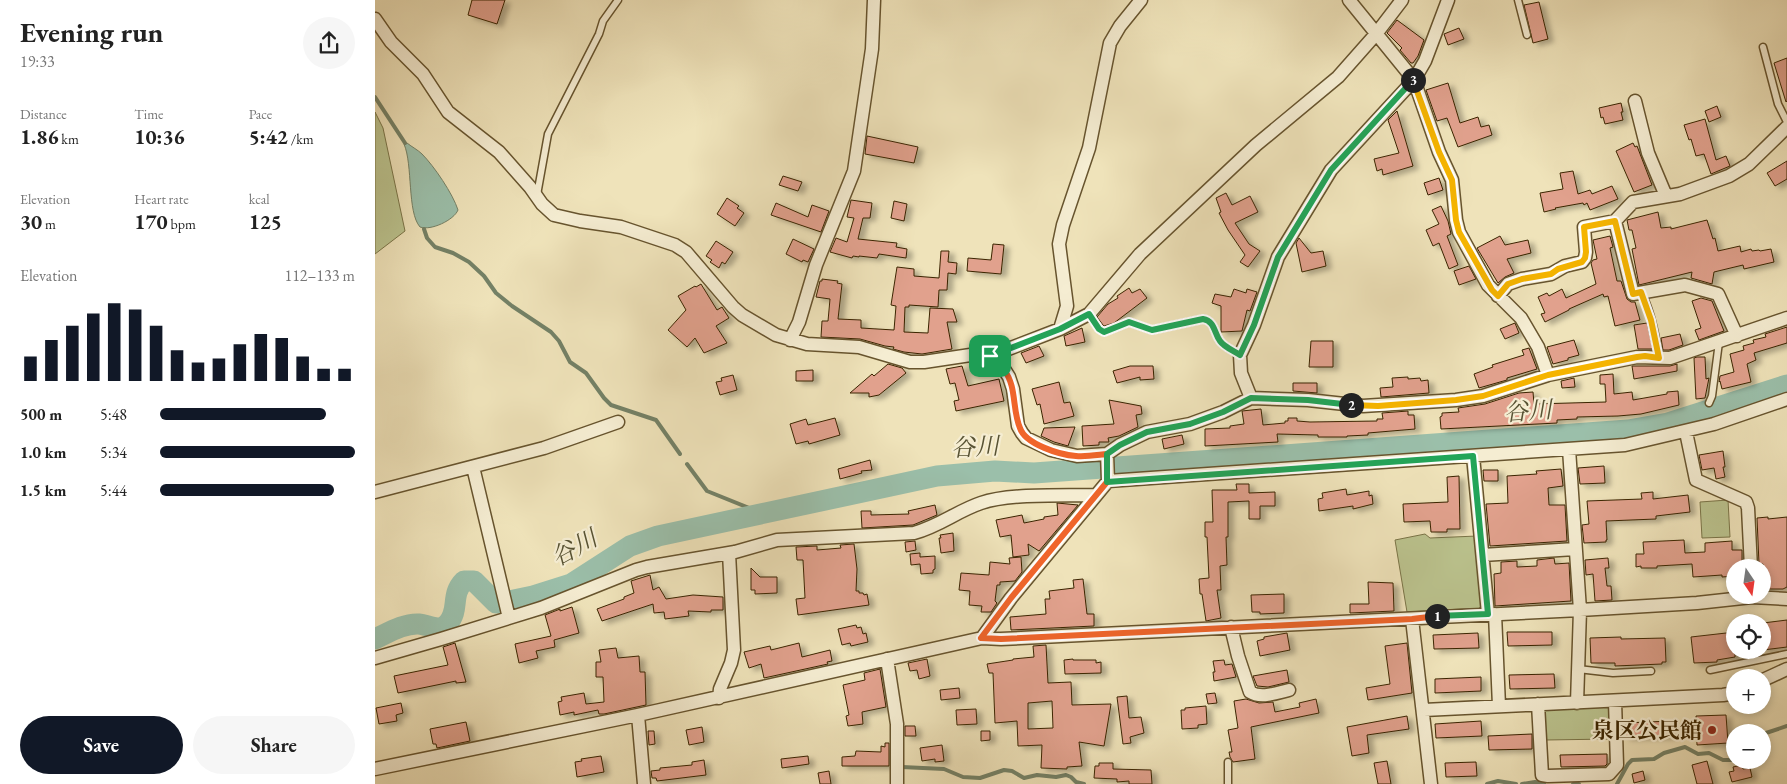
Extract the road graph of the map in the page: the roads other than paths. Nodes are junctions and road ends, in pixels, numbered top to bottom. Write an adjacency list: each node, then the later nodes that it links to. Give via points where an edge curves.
1 (618, 0): 17 (lane, via 603,20 548,134)
2 (874, 0): 25 (street, via 871,48 854,171)
3 (1141, 0): 23 (street, via 1110,43 1089,148 1063,225 1059,244 1067,306)
4 (1349, 0): 9 (street)
5 (1403, 0): 9 (street)
6 (1447, 0): 12 (street, via 1425,61)
7 (1518, 0): 10 (lane)
8 (375, 19): 17 (street, via 391,42 423,74 449,112 499,152)
9 (1376, 34): 12 (street); 21 (street, via 1338,78 1256,145 1140,254)
10 (1527, 35)
11 (1763, 47): 14 (lane, via 1778,104)
12 (1413, 80): 20 (street, via 1452,180 1459,232 1488,285); 27 (street, via 1331,170 1278,257)
13 (1635, 101): 16 (street, via 1648,153)
14 (1787, 122)
15 (1787, 127): 16 (street, via 1749,164 1729,176 1681,194)
16 (1666, 196): 18 (street, via 1633,202)
17 (537, 197): 25 (street, via 554,215 621,227 675,245 686,252 742,315)
18 (1615, 221): 19 (street, via 1633,294); 20 (street, via 1584,227 1586,252 1582,262 1551,274 1508,284)
19 (1641, 292): 24 (street, via 1685,285 1718,294); 29 (lane)
20 (1498, 296): 30 (street, via 1521,318 1539,347)
21 (1089, 314): 23 (street); 27 (lane, via 1104,332 1129,322 1152,330 1208,320 1221,343)
22 (1787, 318): 24 (street)
23 (1060, 329): 28 (street)
24 (1737, 336): 26 (street)
25 (790, 340): 28 (street, via 859,347 910,362 977,354)
26 (1719, 342): 29 (street, via 1678,356); 33 (lane)
27 (1240, 355): 31 (street, via 1241,373)
28 (990, 356): 37 (street, via 1009,377 1021,433 1060,453)
29 (1659, 358): 30 (street, via 1637,357)
30 (1548, 375): 31 (street, via 1483,396 1456,400 1378,406)
31 (1251, 398): 37 (street, via 1190,424 1147,432 1120,445)
32 (1787, 399): 35 (street)
33 (1709, 403)
34 (618, 422): 39 (street, via 544,448)
35 (1686, 432): 36 (street, via 1625,445); 46 (street, via 1696,480 1746,502)
36 (1569, 449): 38 (street); 43 (street)
37 (1107, 456): 40 (street)
38 (1473, 456): 40 (street); 45 (street)
39 (473, 467): 41 (street); 52 (street)
40 (1107, 479): 42 (street)
41 (375, 492)
42 (1095, 495): 44 (street, via 989,501 915,533 777,540); 55 (street)
43 (1575, 549): 45 (street); 50 (street)
44 (729, 553): 52 (street, via 636,570); 66 (street, via 734,650 719,689)
45 (1483, 555): 51 (street)
46 (1751, 559)
47 (1771, 598): 49 (street)
48 (1726, 599): 50 (street)
49 (1787, 599)
50 (1580, 610): 51 (street); 60 (street)
51 (1491, 614): 53 (street); 70 (street)
52 (509, 618): 57 (street)
53 (1412, 619): 54 (street); 71 (street)
54 (1231, 627): 55 (street); 64 (street, via 1249,692 1262,696)
55 (981, 638): 58 (street)
56 (1787, 654): 61 (lane)
57 (375, 658)
58 (887, 660): 66 (street); 76 (street, via 897,724)
59 (1787, 668): 63 (street)
60 (1578, 669): 62 (lane, via 1613,673); 68 (street)
61 (1710, 670)
62 (1651, 671)
63 (1771, 676)
64 (1289, 690)
65 (1726, 694): 67 (street)
66 (719, 698): 72 (street)
67 (1615, 701): 68 (street); 69 (street, via 1617,765 1609,774 1542,775)
68 (1577, 702): 69 (street)
69 (1538, 704): 70 (street)
70 (1499, 706): 71 (street)
71 (1423, 710): 78 (street)
72 (639, 715): 74 (street); 75 (street)
73 (1228, 762): 77 (lane)
74 (375, 769)
75 (644, 784)
76 (897, 784)
77 (1228, 784)
78 (1431, 784)

